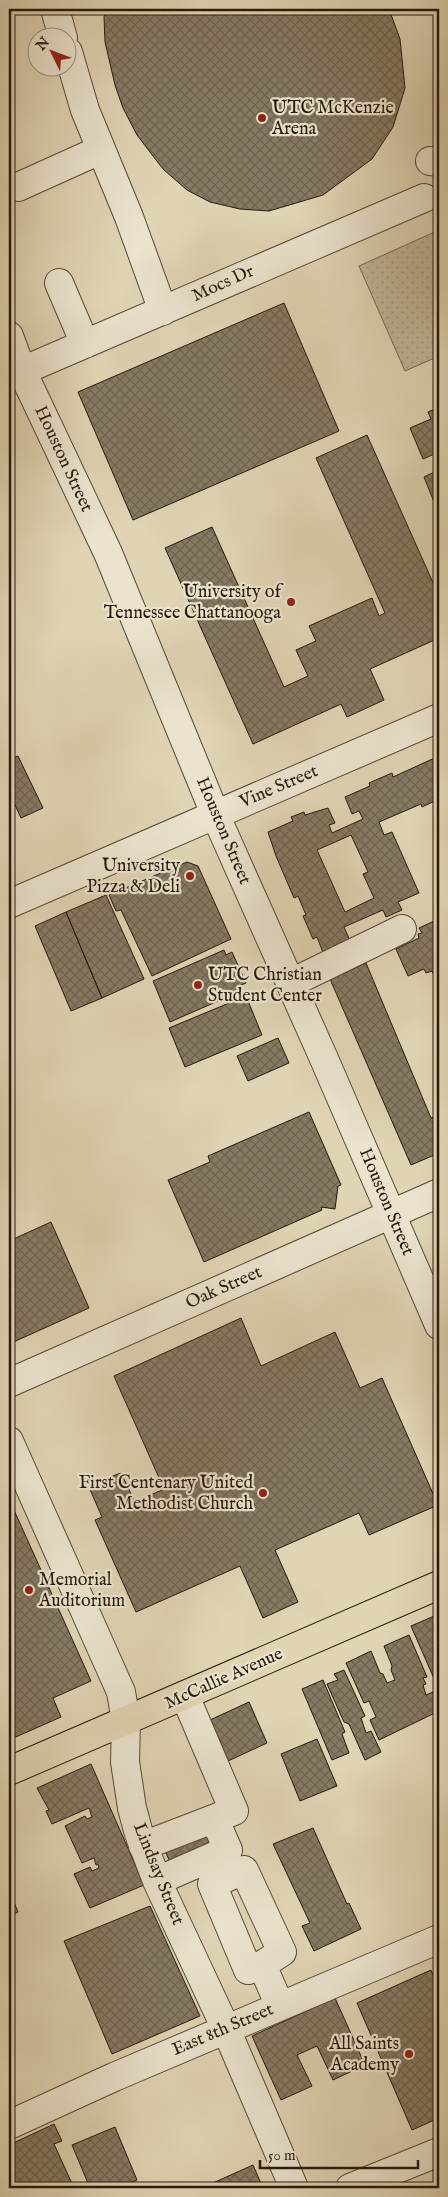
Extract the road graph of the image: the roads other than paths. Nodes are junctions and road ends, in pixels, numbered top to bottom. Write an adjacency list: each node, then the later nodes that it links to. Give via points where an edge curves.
1 (55, 9): 2 (street)
2 (60, 28)
3 (76, 78): 4 (street)
4 (100, 150): 5 (street); 8 (street, via 129,217)
5 (18, 187)
6 (424, 198): 8 (street, Mocs Dr)
7 (59, 283): 10 (street)
8 (163, 311): 10 (street, Mocs Dr)
9 (9, 336): 11 (street, Houston Street)
10 (85, 344): 11 (street, Mocs Dr)
11 (13, 374): 13 (street, Houston Street, via 108,553)
12 (439, 718): 13 (street, Vine Street)
13 (215, 814): 14 (street, Vine Street); 16 (street, Houston Street)
14 (9, 904)
15 (402, 929): 16 (street)
16 (291, 983): 18 (street, Houston Street)
17 (439, 1193): 18 (street, Oak Street)
18 (391, 1214): 19 (street, Houston Street); 20 (street, Oak Street)
19 (439, 1325)
20 (9, 1383)
21 (9, 1441): 24 (street, Lindsay Street, via 121,1692)
22 (439, 1585): 23 (main road, McCallie Avenue)
23 (185, 1696): 24 (main road, McCallie Avenue); 26 (street, via 234,1812)
24 (126, 1721): 25 (main road, McCallie Avenue); 27 (street, Lindsay Street, via 125,1762 132,1808)
25 (9, 1771)
26 (215, 1820): 27 (street); 28 (street, via 228,1850)
27 (144, 1846): 28 (street, Lindsay Street)
28 (158, 1881): 32 (street, Lindsay Street)
29 (439, 1939): 31 (street, East 8th Street)
30 (262, 1965): 31 (street)
31 (280, 2006): 32 (street, East 8th Street)
32 (226, 2029): 33 (street, East 8th Street); 35 (street, Lindsay Street)
33 (9, 2126)
34 (439, 2152): 36 (street)
35 (294, 2188)
36 (350, 2188)

